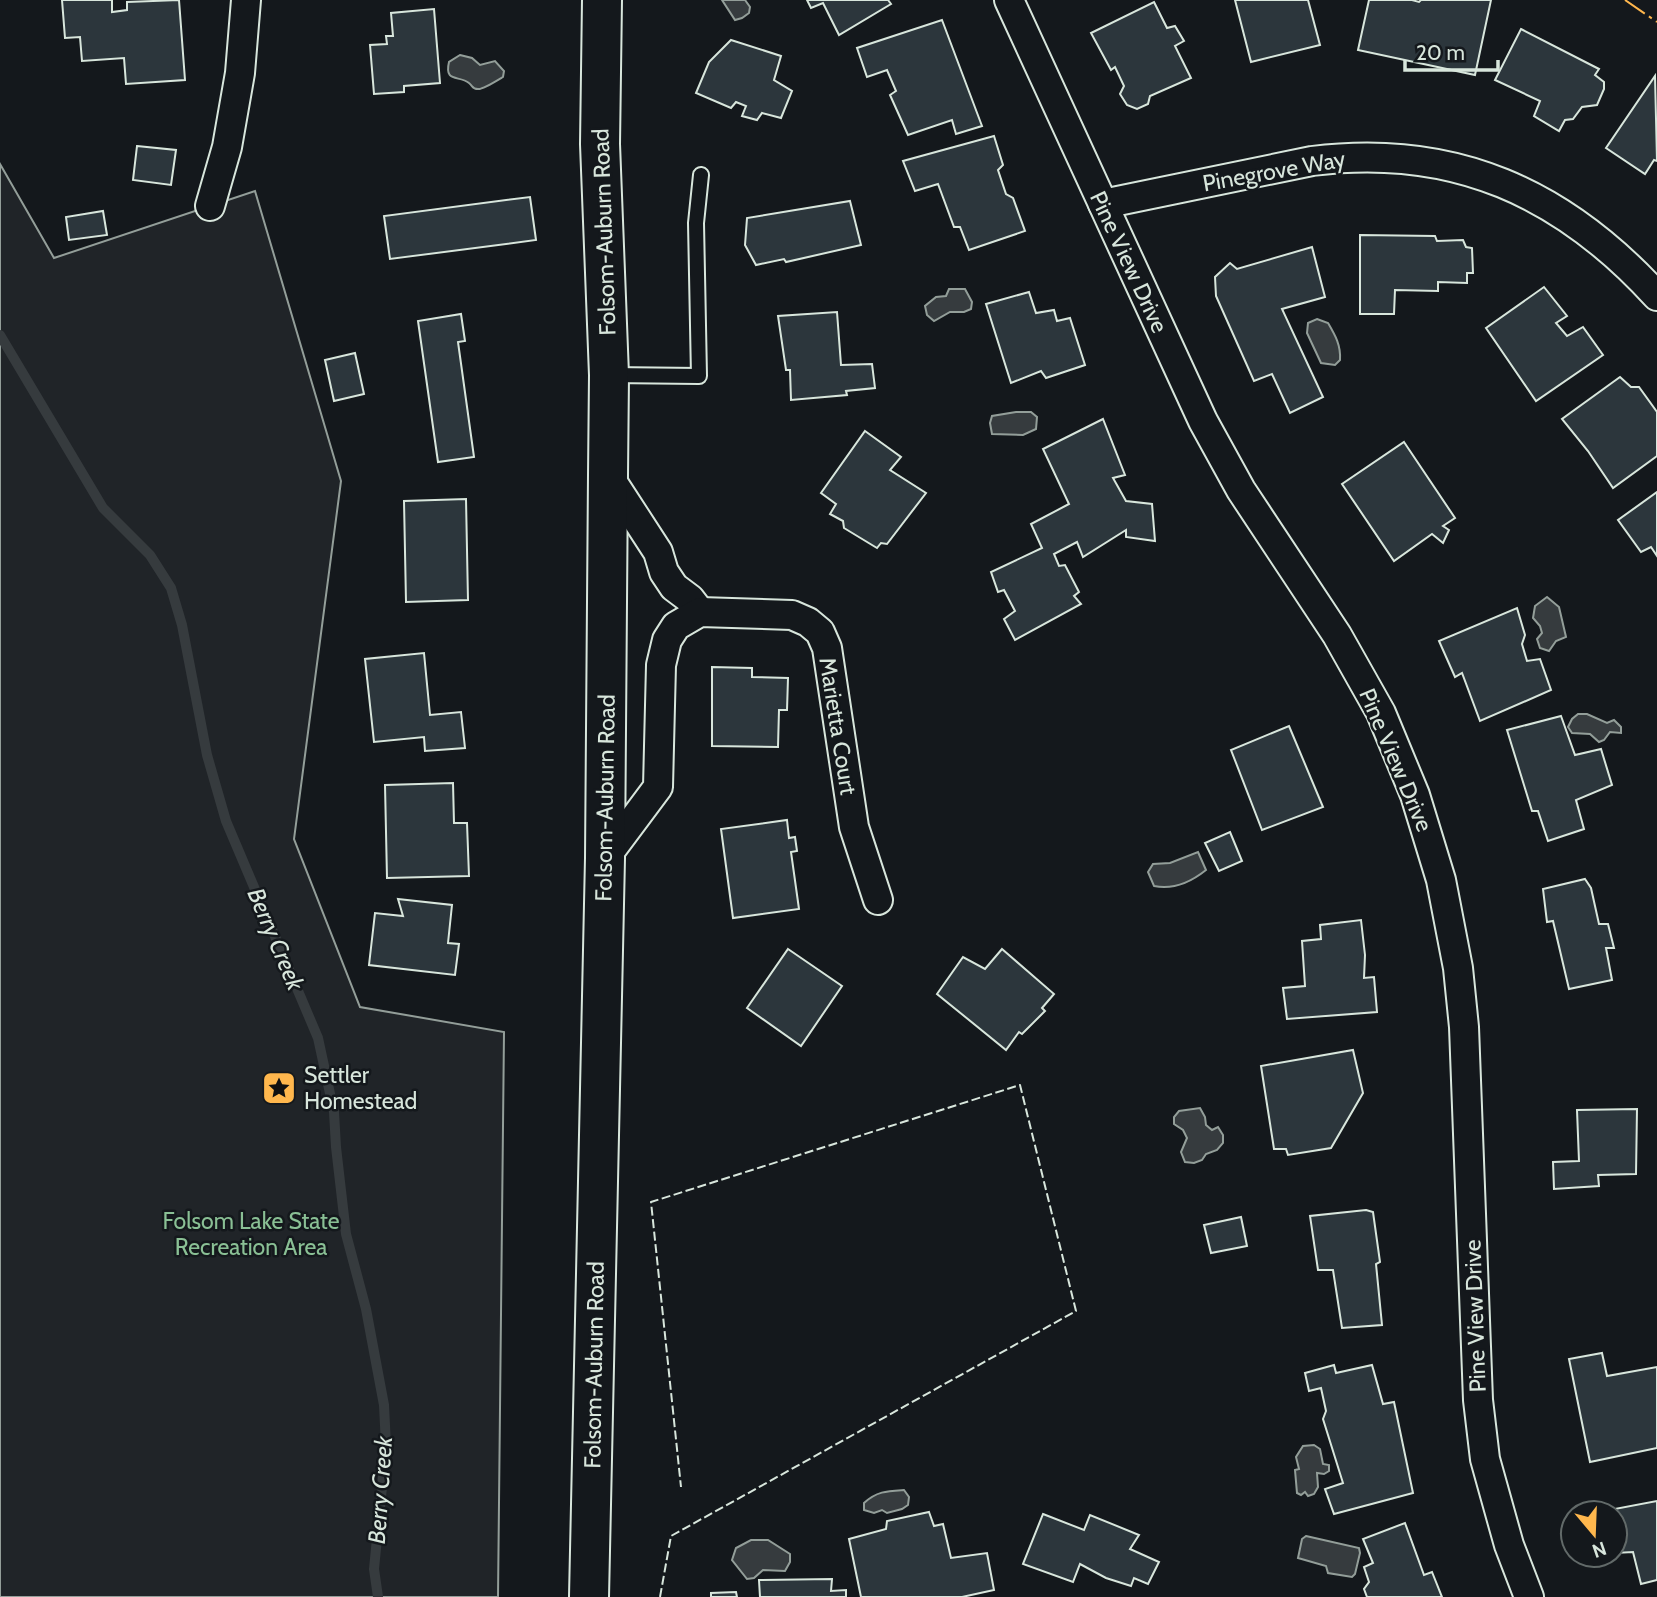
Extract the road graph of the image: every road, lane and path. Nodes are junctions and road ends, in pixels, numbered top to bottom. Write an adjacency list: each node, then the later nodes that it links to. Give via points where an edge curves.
1 (246, 0): 6 (street, via 240,73 227,147)
2 (602, 0): 8 (main road, Folsom-Auburn Road, via 600,144)
3 (1009, 0): 5 (street, Pine View Drive)
4 (701, 175): 8 (lane, via 696,223 699,376)
5 (1103, 204): 7 (street, Pinegrove Way, via 1337,157 1389,157 1440,164 1514,187 1560,211 1601,241); 14 (street, Pine View Drive, via 1203,421 1381,713 1434,856 1458,968 1464,1027 1483,1447 1509,1545)
6 (210, 206)
7 (1657, 296)
8 (609, 375): 9 (main road, Folsom-Auburn Road)
9 (608, 475): 10 (street, via 658,552 674,587); 11 (main road, Folsom-Auburn Road)
10 (700, 612): 11 (street, via 676,626 661,665 658,787); 12 (street, Marietta Court, via 792,615 820,632 827,648 854,827)
11 (605, 858): 13 (main road, Folsom-Auburn Road)
12 (878, 900)
13 (589, 1597)
14 (1529, 1597)

